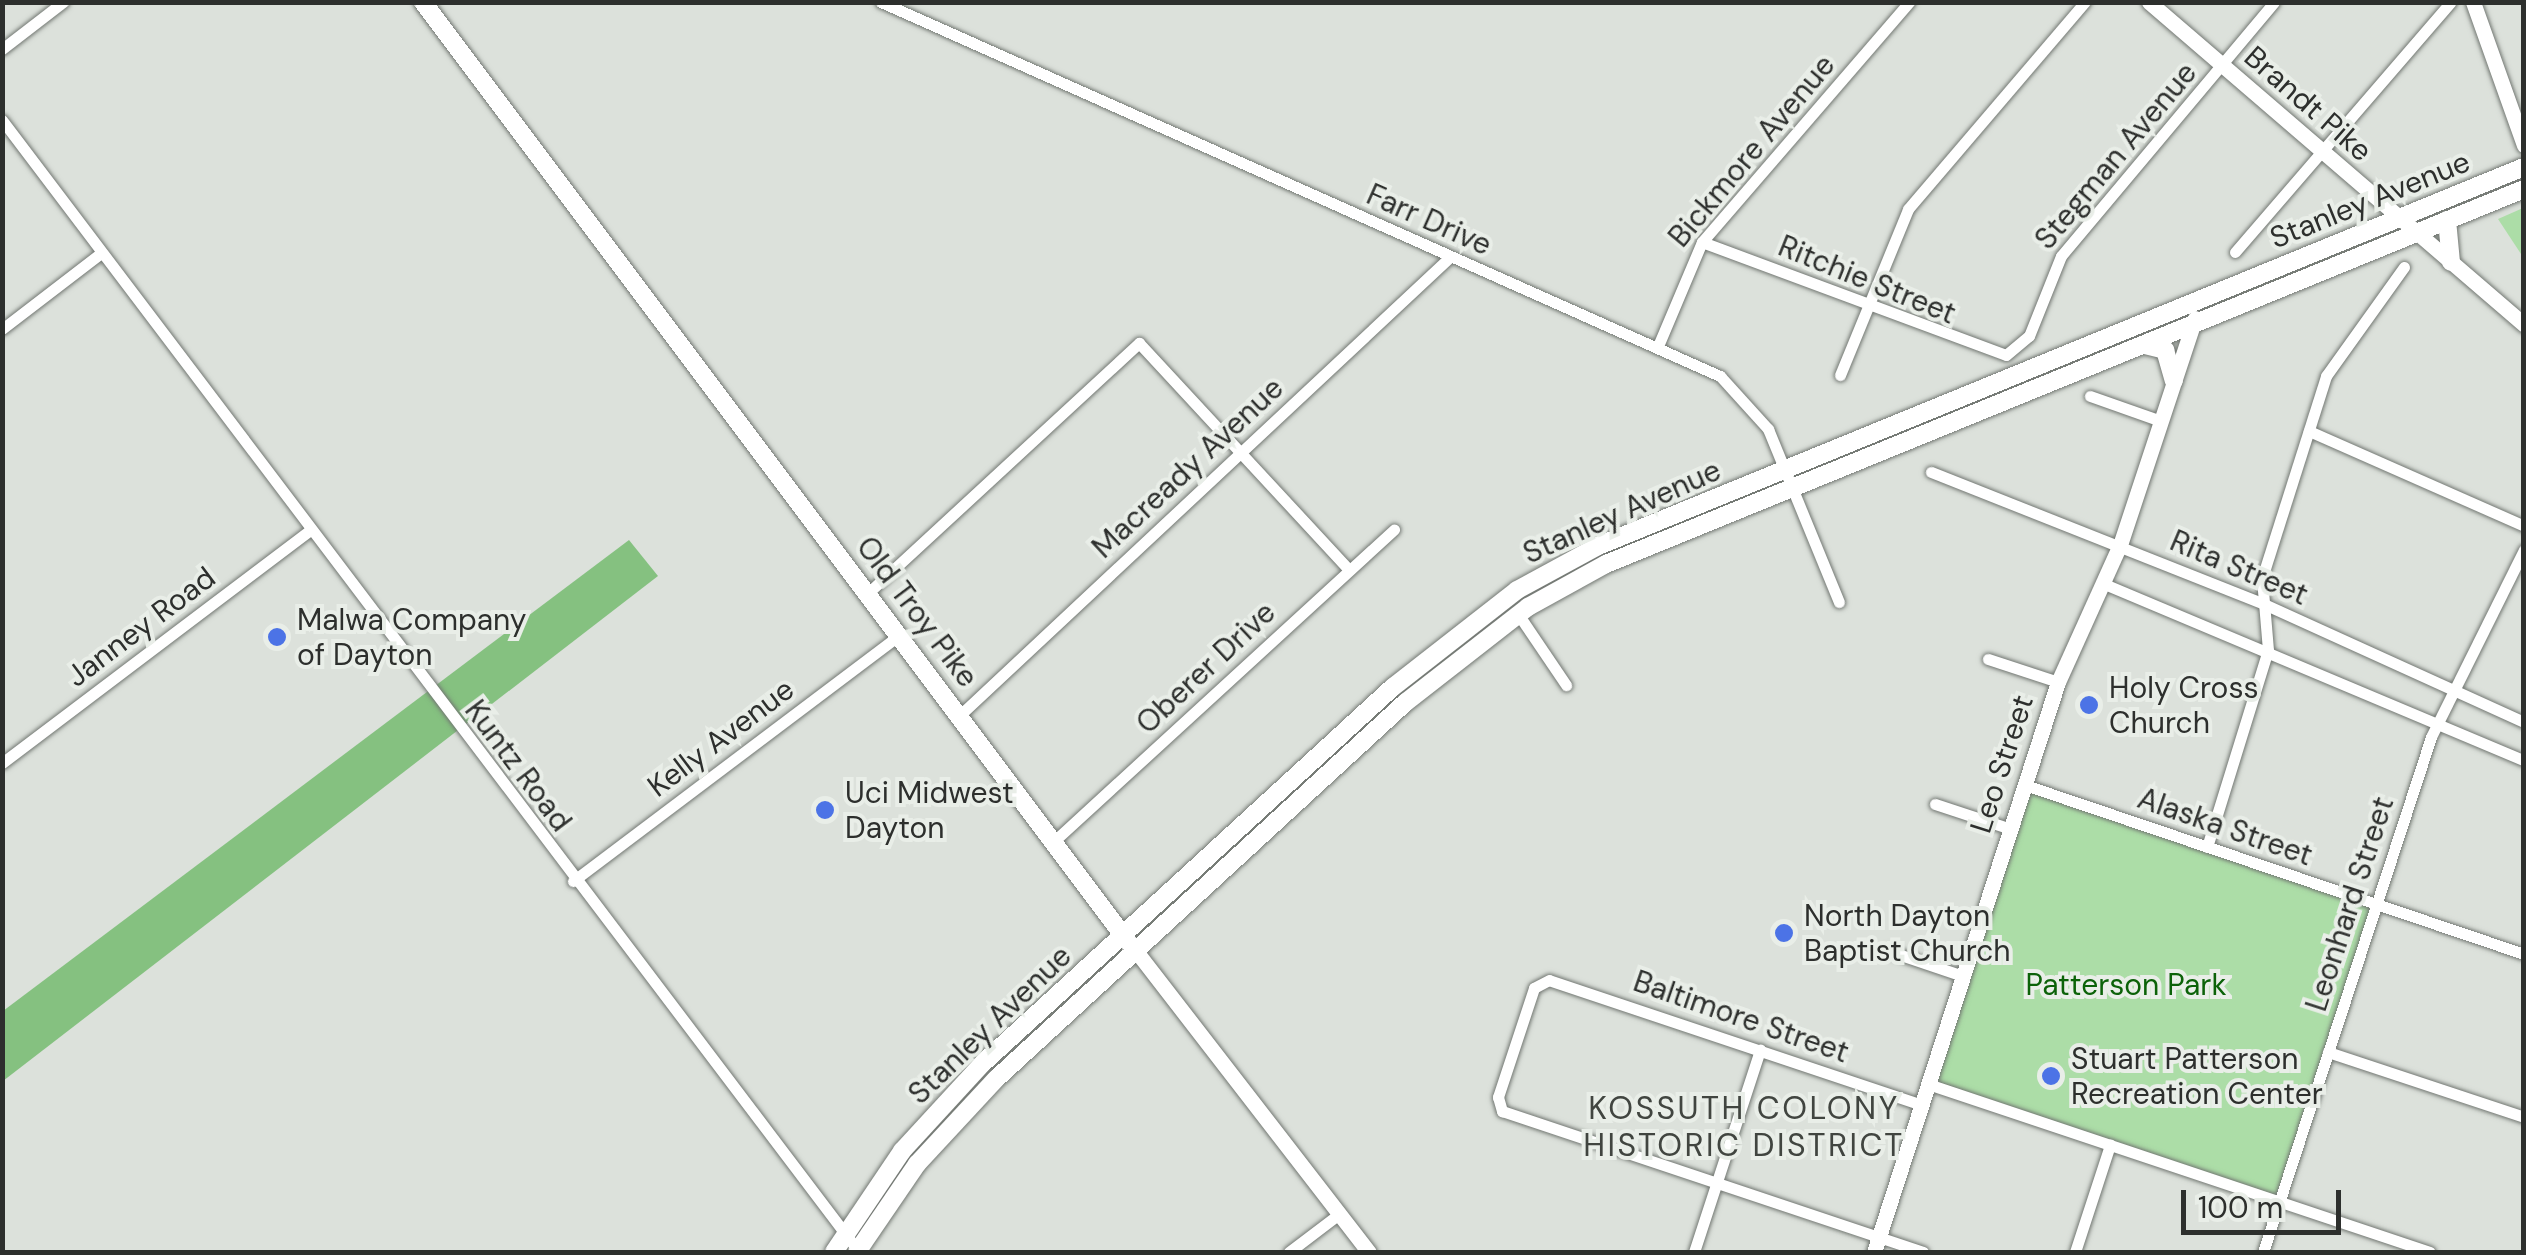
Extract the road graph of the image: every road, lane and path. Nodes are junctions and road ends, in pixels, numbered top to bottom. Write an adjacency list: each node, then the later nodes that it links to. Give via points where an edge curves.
1 (62, 2): 10 (street)
2 (423, 2): 50 (main road, Old Troy Pike)
3 (881, 2): 23 (street, Farr Drive)
4 (1909, 2): 20 (street, Bickmore Avenue)
5 (2086, 2): 27 (street, via 1908,209)
6 (2148, 2): 11 (street, Brandt Pike)
7 (2274, 2): 11 (street, Stegman Avenue)
8 (2451, 2): 14 (street)
9 (2473, 2): 13 (street)
10 (2, 49)
11 (2222, 67): 14 (street, Brandt Pike); 33 (street, Stegman Avenue, via 2061,256)
12 (2, 120): 22 (street, Kuntz Road)
13 (2524, 145)
14 (2322, 152): 17 (street, Brandt Pike); 21 (street)
15 (2524, 168): 17 (main road, Stanley Avenue)
16 (2524, 189): 18 (main road, Stanley Avenue)
17 (2398, 218): 19 (street, Brandt Pike); 26 (main road, Stanley Avenue)
18 (2447, 220): 19 (main road, Stanley Avenue); 24 (main road)
19 (2415, 232): 24 (street, Brandt Pike); 28 (main road, Stanley Avenue)
20 (1702, 242): 27 (street, Ritchie Street); 32 (street, Bickmore Avenue)
21 (2236, 252)
22 (101, 253): 30 (street); 45 (street, Kuntz Road)
23 (1450, 257): 32 (street, Farr Drive); 39 (street, Macready Avenue)
24 (2451, 262): 29 (street, Brandt Pike)
25 (2404, 267): 38 (street, via 2334,362)
26 (2201, 300): 28 (street, Leo Street); 40 (main road, Stanley Avenue)
27 (1870, 306): 33 (street, Ritchie Street, via 1984,354); 34 (street)
28 (2192, 325): 31 (main road, Stanley Avenue); 35 (street, Leo Street)
29 (2524, 325)
30 (2, 329)
31 (2144, 345): 35 (main road, via 2166,350); 42 (main road, Stanley Avenue)
32 (1658, 346): 40 (street, Farr Drive, via 1747,399)
33 (2015, 352)
34 (1840, 375)
35 (2174, 381): 37 (street, Leo Street)
36 (2090, 396): 37 (street)
37 (2161, 421): 46 (street, Leo Street)
38 (2309, 431): 43 (street); 52 (street, via 2262,578)
39 (1240, 452): 48 (street); 50 (street, via 1140,343); 60 (street, Macready Avenue)
40 (1785, 470): 42 (street, Farr Drive); 72 (main road, Stanley Avenue, via 1598,546 1450,637)
41 (1931, 472): 46 (street, Rita Street)
42 (1792, 488): 51 (street, Farr Drive); 53 (main road, Stanley Avenue, via 1606,564)
43 (2524, 526)
44 (1394, 530): 48 (street, Oberer Drive)
45 (308, 531): 64 (street, Janney Road); 70 (street, Kuntz Road)
46 (2120, 545): 49 (street, Leo Street); 52 (street, Rita Street)
47 (2524, 550): 59 (street, Leonhard Street)
48 (1349, 570): 68 (street, Oberer Drive)
49 (2102, 583): 55 (street); 57 (street, Leo Street)
50 (868, 593): 54 (main road, Old Troy Pike)
51 (1839, 602)
52 (2264, 604): 55 (street); 59 (street, Rita Street)
53 (1518, 614): 58 (street); 73 (main road, Stanley Avenue, via 1406,702)
54 (900, 635): 60 (main road, Old Troy Pike); 70 (street, Kelly Avenue)
55 (2268, 650): 62 (street); 69 (street)
56 (1988, 659): 57 (street)
57 (2058, 682): 65 (street, Leo Street)
58 (1566, 685)
59 (2454, 689): 61 (street, Rita Street); 62 (street, Leonhard Street)
60 (960, 715): 68 (main road, Old Troy Pike)
61 (2524, 722)
62 (2439, 723): 63 (street); 71 (street, Leonhard Street)
63 (2524, 760)
64 (2, 763)
65 (2025, 785): 67 (street, Leo Street); 69 (street, Alaska Street)
66 (1935, 804): 67 (street)
67 (2011, 829): 76 (street, Leo Street)
68 (1052, 843): 72 (main road, Old Troy Pike)
69 (2207, 847): 71 (street, Alaska Street)
70 (573, 880): 87 (street, Kuntz Road)
71 (2376, 904): 75 (street, Alaska Street); 78 (street, Leonhard Street)
72 (1123, 936): 73 (main road, Old Troy Pike); 87 (main road, Stanley Avenue, via 923,1128)
73 (1136, 951): 85 (street, Old Troy Pike); 87 (main road, Stanley Avenue, via 988,1087)
74 (1889, 951): 76 (street)
75 (2524, 954)
76 (1963, 976): 79 (street, Leo Street)
77 (1760, 1050): 80 (street, Baltimore Street); 83 (street); 83 (street, Baltimore Street, via 1543,981 1504,1079 1502,1111)
78 (2328, 1052): 81 (street); 84 (street, Leonhard Street)
79 (1928, 1084): 80 (street, Leo Street); 82 (street)
80 (1922, 1105): 86 (street, Leo Street)
81 (2524, 1118)
82 (2110, 1145): 84 (street); 92 (street)
83 (1716, 1183): 86 (street); 90 (street)
84 (2280, 1202): 93 (street, Leonhard Street); 94 (street)
85 (1339, 1214): 88 (street); 89 (street, Old Troy Pike)
86 (1877, 1245): 91 (street)
87 (851, 1249)
88 (1290, 1252)
89 (1369, 1252)
90 (1694, 1252)
91 (1922, 1252)
92 (2075, 1252)
93 (2264, 1252)
94 (2430, 1252)

